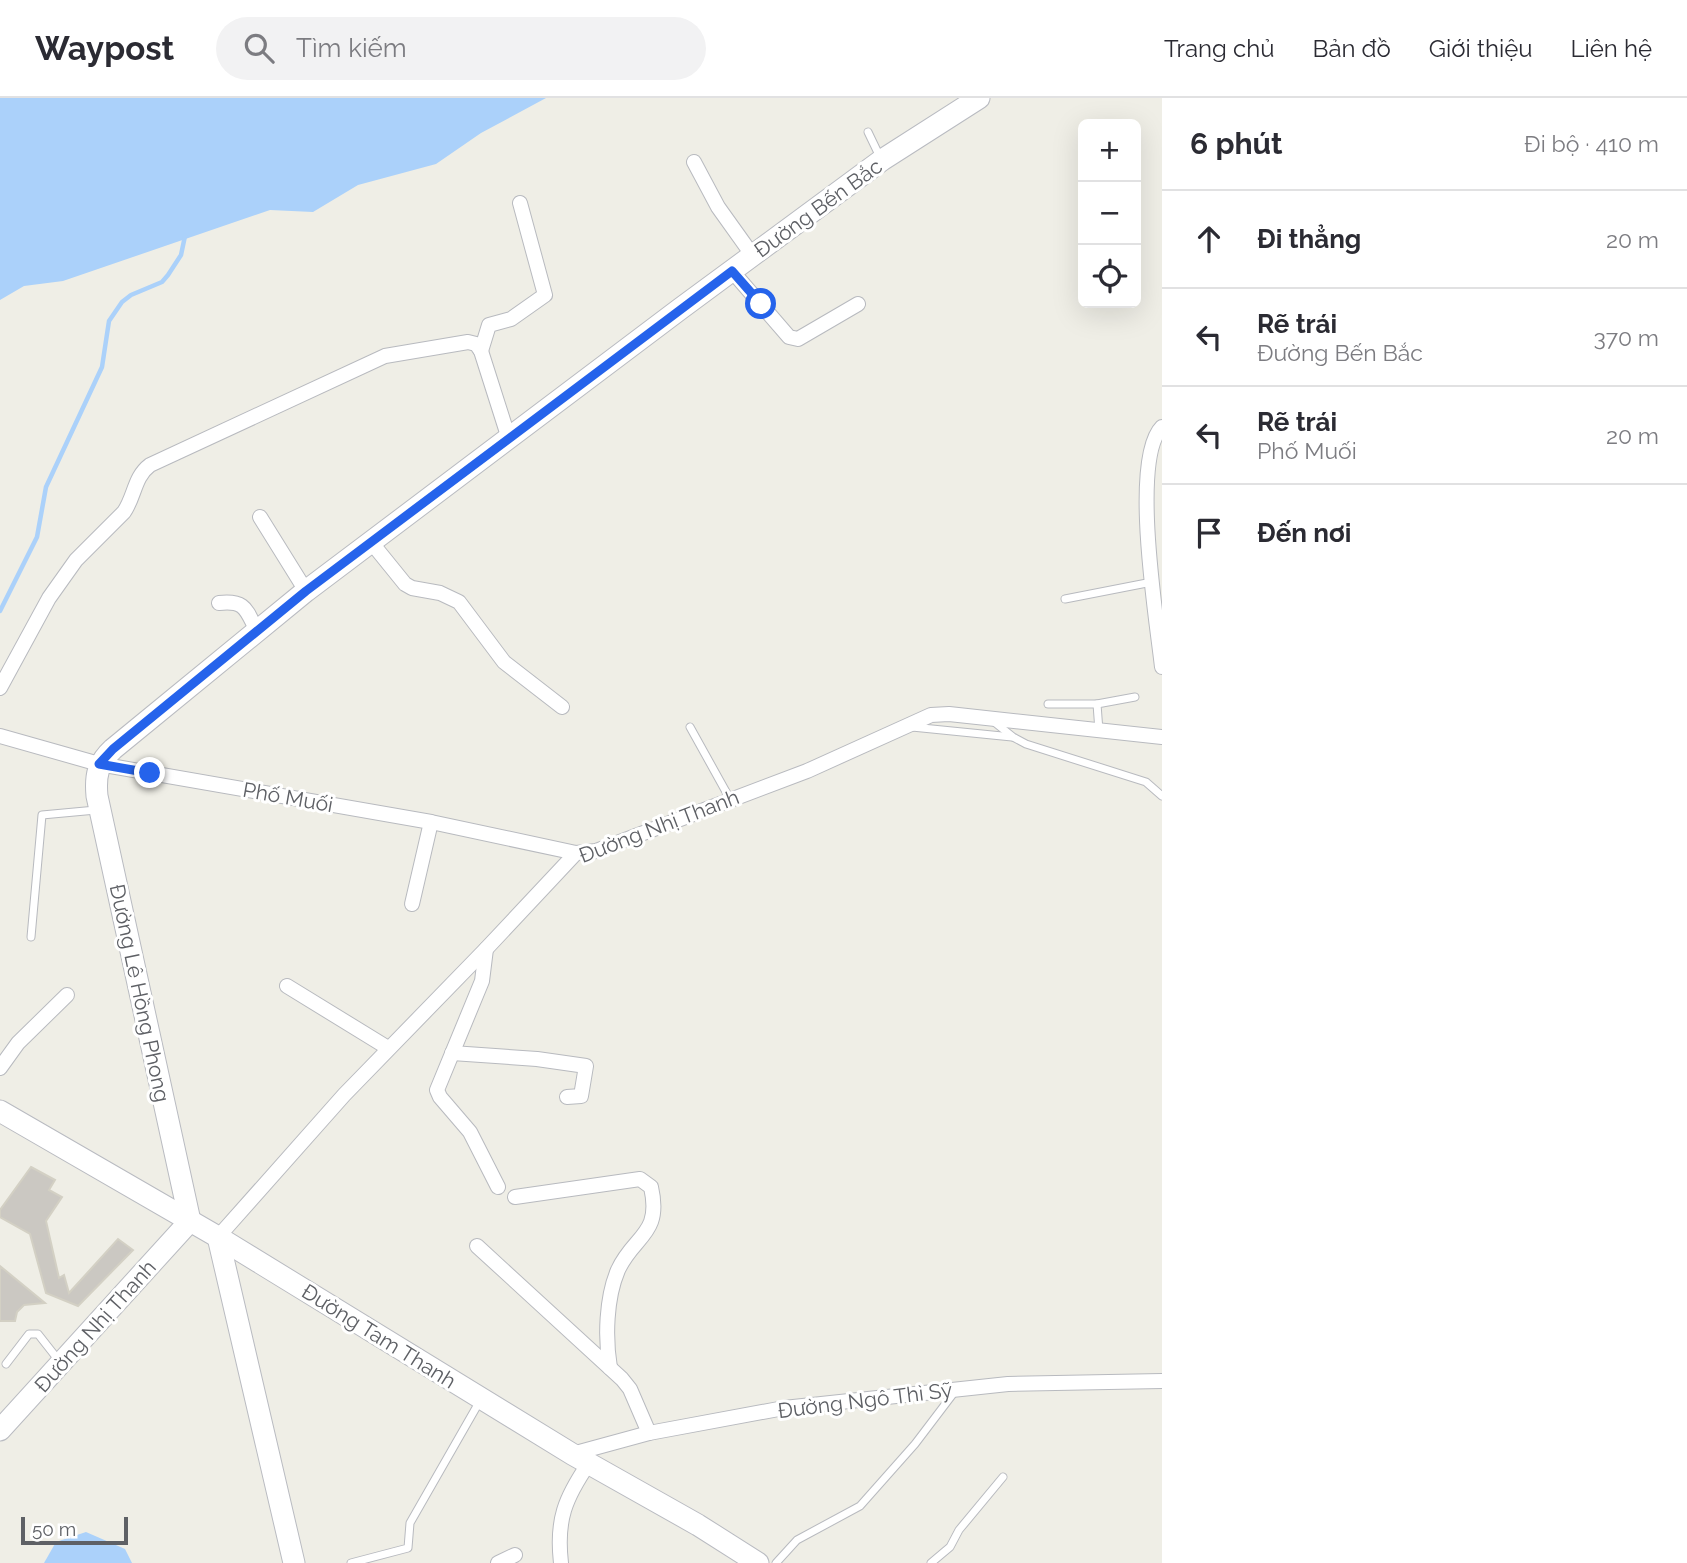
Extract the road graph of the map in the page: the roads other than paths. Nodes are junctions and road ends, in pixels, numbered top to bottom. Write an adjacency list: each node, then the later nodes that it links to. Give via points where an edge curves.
1 (974, 99): 3 (main road, Đường Bến Bắc)
2 (868, 132): 3 (lane)
3 (882, 160): 6 (main road, Đường Bến Bắc)
4 (694, 162): 6 (street, via 718,207)
5 (520, 203): 9 (street, via 545,295 511,319 489,325)
6 (753, 256): 7 (main road, Đường Bến Bắc)
7 (732, 271): 8 (street, via 794,339); 11 (main road, Đường Bến Bắc)
8 (858, 304)
9 (481, 351): 11 (street); 21 (street, via 468,342 385,356 150,465 138,477 124,512 76,560 49,597)
10 (1162, 427): 14 (street, via 1153,443 1147,481)
11 (509, 439): 13 (main road, Đường Bến Bắc)
12 (260, 517): 15 (street)
13 (371, 542): 15 (main road, Đường Bến Bắc); 25 (street, via 405,584 459,602 504,663)
14 (1152, 582): 16 (lane); 18 (street)
15 (306, 591): 19 (main road, Đường Bến Bắc)
16 (1065, 599)
17 (219, 603): 19 (street, via 241,604)
18 (1159, 611): 20 (street)
19 (257, 631): 33 (main road, Đường Bến Bắc)
20 (1162, 667)
21 (0, 688)
22 (1135, 697): 24 (lane)
23 (1048, 704): 24 (lane)
24 (1097, 704): 29 (lane)
25 (562, 706)
26 (990, 718): 27 (street, Đường Nhị Thanh, via 931,715); 29 (street, Đường Nhị Thanh); 31 (lane)
27 (906, 726): 31 (lane); 35 (street, Đường Nhị Thanh, via 807,771)
28 (690, 727): 35 (lane)
29 (1099, 731): 32 (street, Đường Nhị Thanh)
30 (0, 736): 33 (street, Phố Muối)
31 (1013, 737): 34 (lane, via 1146,782)
32 (1162, 737)
33 (99, 764): 36 (main road, Đường Lê Hồng Phong, via 96,784); 37 (street, Phố Muối)
34 (1162, 796)
35 (730, 799): 38 (street, Đường Nhị Thanh, via 596,851)
36 (101, 810): 40 (lane, via 42,815); 51 (main road, Đường Lê Hồng Phong)
37 (431, 822): 38 (street, Phố Muối); 39 (street)
38 (576, 853): 41 (street, Đường Nhị Thanh)
39 (412, 904)
40 (32, 937)
41 (486, 949): 44 (street, Đường Nhị Thanh); 45 (street, via 482,981)
42 (287, 986): 44 (street)
43 (66, 995): 46 (street)
44 (388, 1048): 52 (street, Đường Nhị Thanh)
45 (452, 1053): 47 (street, via 586,1066 581,1096); 49 (street, via 438,1084 440,1097 466,1125)
46 (0, 1068)
47 (566, 1097)
48 (0, 1111): 51 (main road, Đường Tam Thanh)
49 (498, 1187)
50 (515, 1197): 56 (street, via 640,1179 651,1187 655,1210 651,1223 625,1258 612,1286)
51 (190, 1221): 52 (main road, Đường Tam Thanh); 54 (main road, Đường Nhị Thanh)
52 (218, 1237): 59 (main road, Đường Tam Thanh); 65 (main road)
53 (477, 1246): 56 (street)
54 (61, 1363): 55 (lane, via 33,1332); 60 (main road, Đường Nhị Thanh)
55 (6, 1364)
56 (610, 1368): 61 (street, via 630,1388)
57 (1162, 1381): 58 (street, Đường Ngô Thì Sỹ)
58 (957, 1389): 61 (street, Đường Ngô Thì Sỹ, via 784,1408); 70 (lane, via 860,1506 797,1540)
59 (481, 1399): 62 (main road, Đường Tam Thanh); 66 (lane, via 410,1523 408,1548)
60 (1, 1425)
61 (649, 1433): 62 (street, Đường Ngô Thì Sỹ)
62 (580, 1459): 68 (street, via 565,1504); 69 (main road, Đường Tam Thanh)
63 (1003, 1477): 71 (lane, via 950,1547)
64 (515, 1555): 67 (street)
65 (294, 1563)
66 (351, 1563)
67 (498, 1563)
68 (561, 1563)
69 (758, 1563)
70 (776, 1563)
71 (931, 1563)

